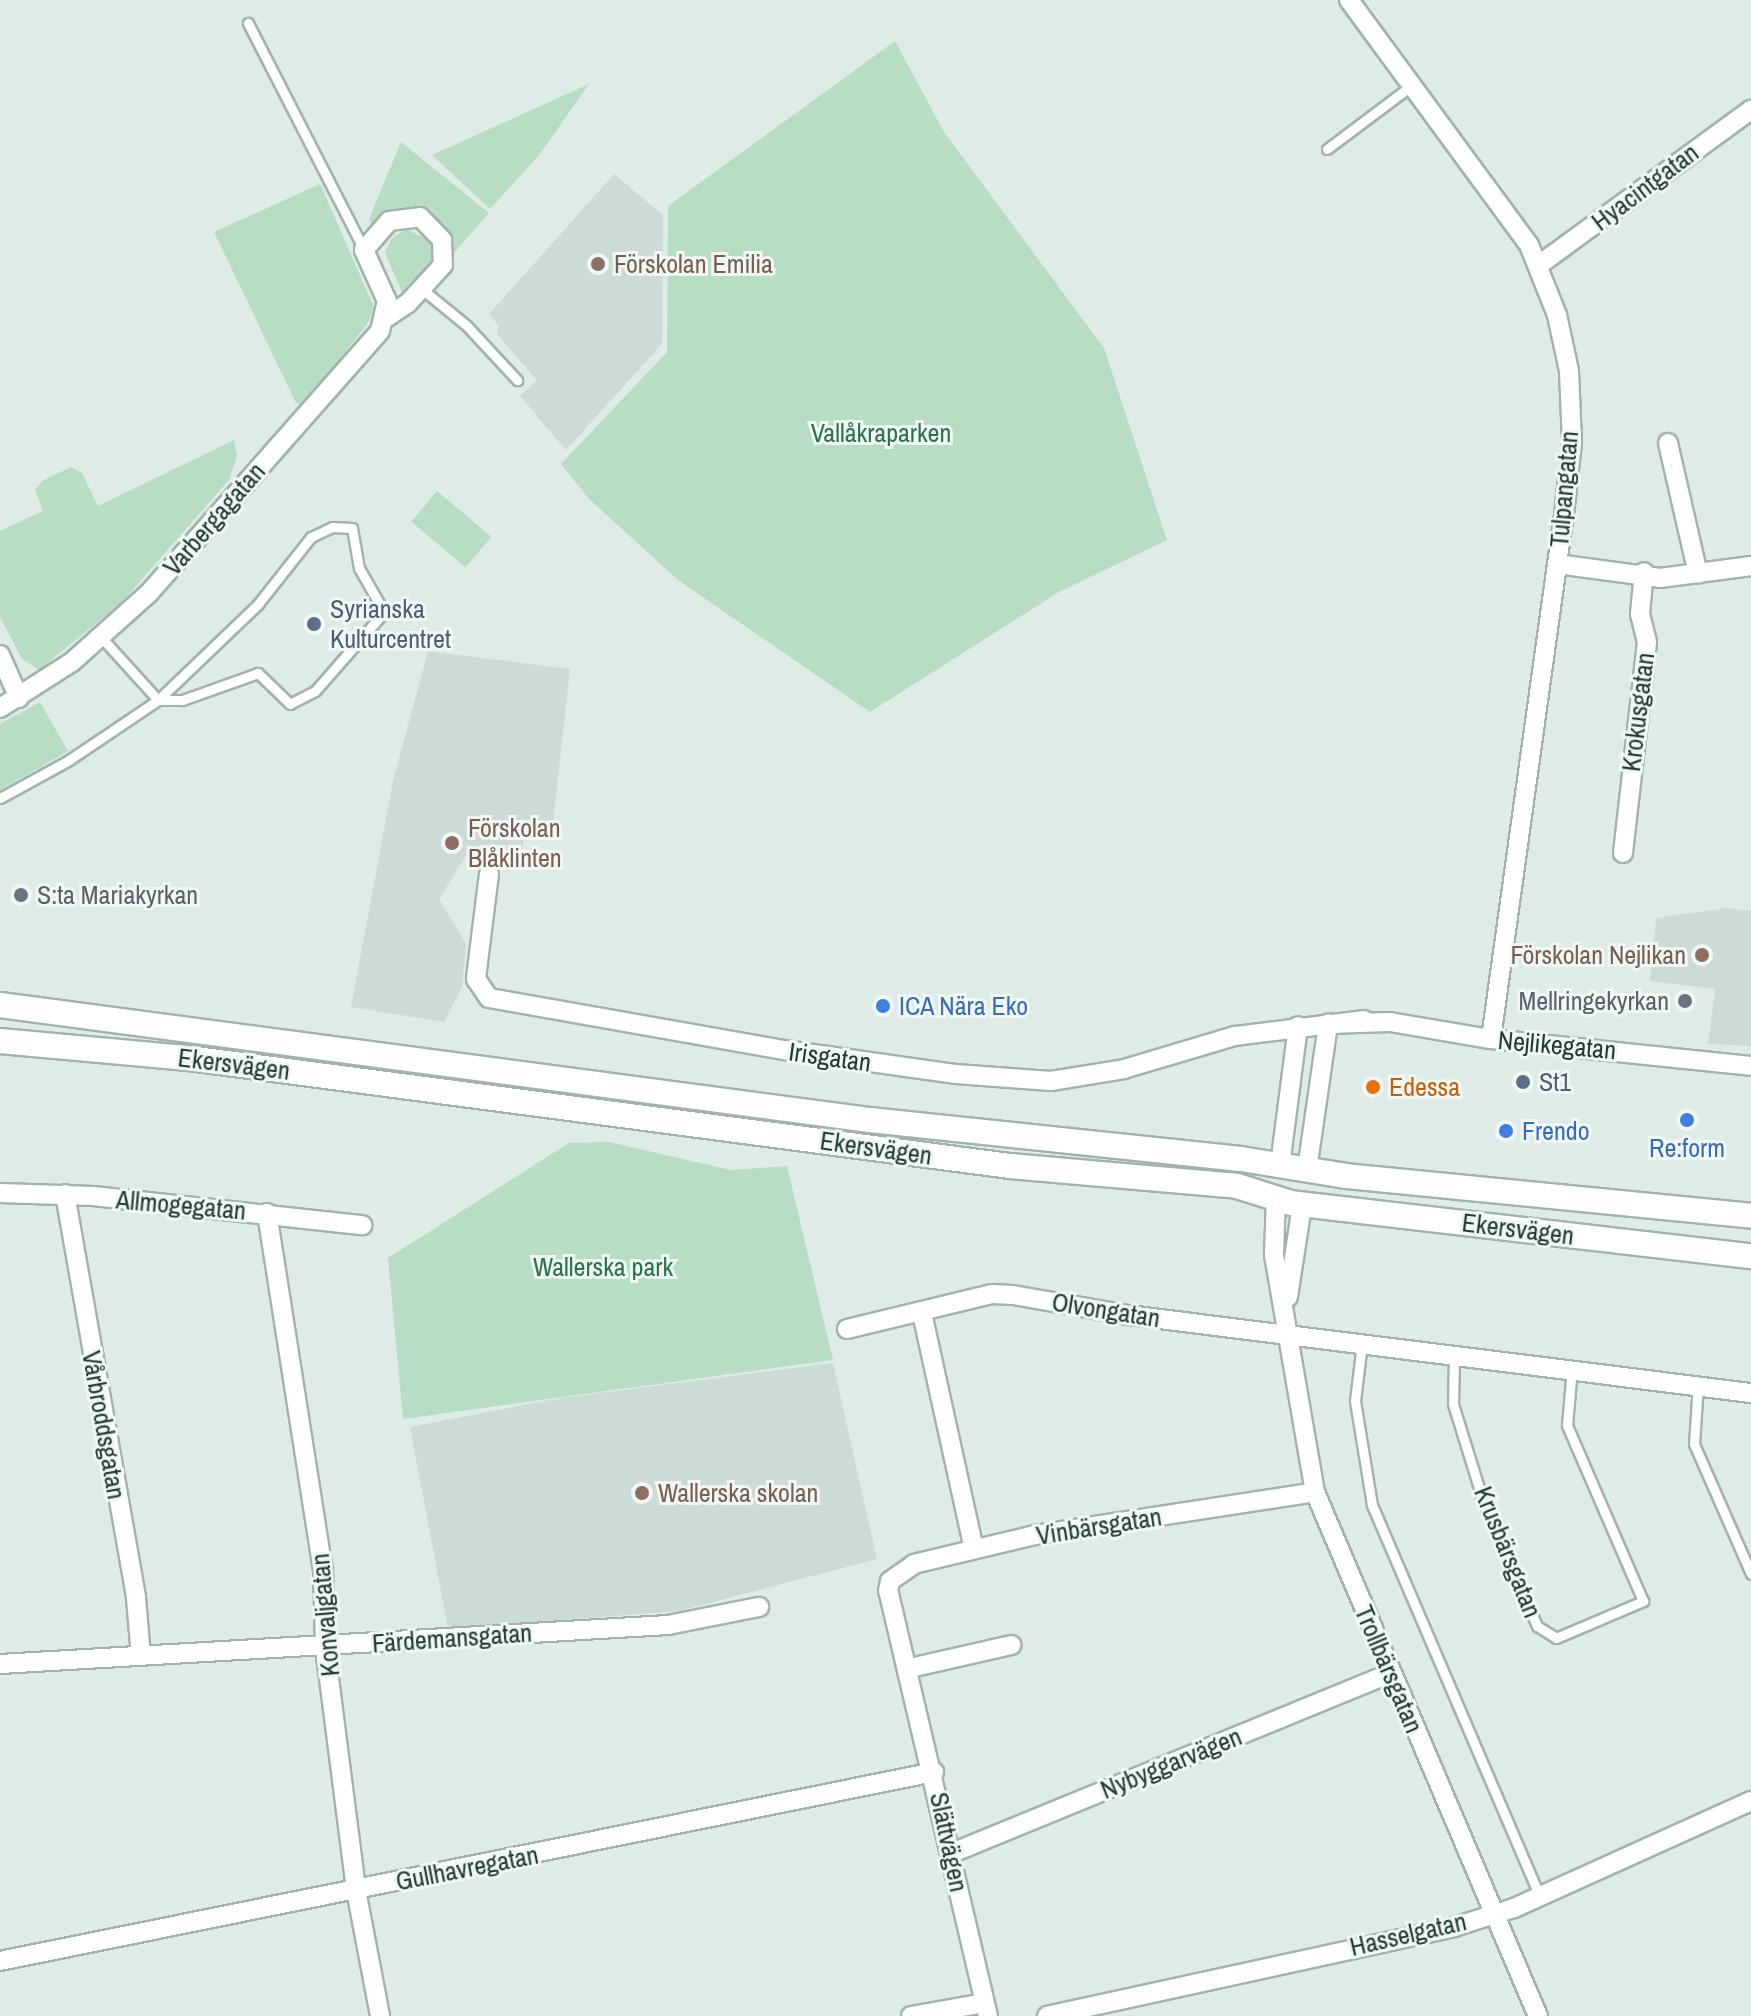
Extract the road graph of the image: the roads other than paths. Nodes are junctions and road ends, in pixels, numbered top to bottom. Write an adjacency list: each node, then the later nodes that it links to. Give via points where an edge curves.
1 (1349, 0): 3 (street, Tulpangatan)
2 (248, 23): 6 (lane)
3 (1411, 86): 5 (lane); 7 (street, Tulpangatan, via 1497,198)
4 (1751, 111): 7 (street, Hyacintgatan)
5 (1327, 149)
6 (364, 250): 8 (street, Varbergagatan, via 389,221 420,217 442,240 446,255); 9 (street, via 382,288)
7 (1539, 265): 12 (street, Tulpangatan, via 1557,315 1571,392 1572,443)
8 (422, 289): 9 (street, Varbergagatan); 10 (lane, via 467,326)
9 (387, 317): 16 (street, Varbergagatan, via 149,593)
10 (517, 380)
11 (1668, 443): 15 (street)
12 (1557, 564): 14 (street); 26 (street, Tulpangatan)
13 (1751, 566): 15 (street)
14 (1644, 572): 15 (street, via 1660,578); 22 (street, Krokusgatan, via 1640,614 1647,642)
15 (1698, 574)
16 (102, 638): 18 (street, Varbergagatan); 19 (lane)
17 (0, 655): 18 (street)
18 (19, 698): 20 (street, Varbergagatan)
19 (158, 700): 19 (lane, via 182,700 258,673 290,704 315,691 384,612 359,568 352,528 332,527 311,537 258,604); 21 (lane, via 69,760)
20 (0, 708)
21 (0, 798)
22 (1623, 853)
23 (489, 874): 25 (street, Irisgatan, via 476,979 482,993 498,1001 822,1056 1023,1082 1083,1078 1235,1036)
24 (0, 1005): 29 (main road, Ekersvägen, via 870,1120)
25 (1312, 1025): 26 (street, Nejlikegatan, via 1364,1020); 29 (street); 30 (street)
26 (1491, 1039): 28 (street, Nejlikegatan)
27 (0, 1041): 33 (main road, Ekersvägen, via 196,1059 1010,1166 1237,1186)
28 (1751, 1066)
29 (1280, 1165): 30 (main road, Ekersvägen); 33 (main road)
30 (1307, 1170): 34 (main road); 36 (main road, Ekersvägen)
31 (0, 1193): 32 (street, Allmogegatan)
32 (65, 1194): 35 (street, Allmogegatan); 55 (street, Vårbroddsgatan, via 136,1598)
33 (1276, 1197): 34 (main road, Ekersvägen); 39 (street, Trollbärsgatan, via 1274,1255)
34 (1302, 1205): 38 (main road, Ekersvägen); 39 (street, Trollbärsgatan)
35 (267, 1213): 37 (street, Allmogegatan); 54 (street, Konvaljgatan, via 323,1569)
36 (1751, 1216)
37 (362, 1225)
38 (1751, 1256)
39 (1286, 1308): 42 (street, Trollbärsgatan)
40 (922, 1313): 41 (street, Olvongatan); 42 (street, Olvongatan, via 992,1294 1013,1295); 49 (street)
41 (847, 1329)
42 (1291, 1334): 43 (street); 48 (street, Trollbärsgatan)
43 (1362, 1343): 44 (street); 63 (lane, Trollbärsgatan, via 1355,1401 1372,1505)
44 (1454, 1354): 45 (street); 45 (lane, Krusbärsgatan, via 1453,1404 1484,1504 1537,1626 1556,1638 1643,1601 1567,1425)
45 (1572, 1367): 46 (street)
46 (1698, 1384): 47 (street); 50 (lane, via 1694,1444)
47 (1751, 1393)
48 (1315, 1492): 49 (street, Vinbärsgatan); 58 (street, Trollbärsgatan)
49 (974, 1549): 51 (street, Vinbärsgatan, via 914,1564)
50 (1751, 1574)
51 (891, 1580): 57 (street, Slättvägen, via 888,1591)
52 (759, 1607): 54 (street, Färdemansgatan, via 668,1625)
53 (1011, 1645): 57 (street)
54 (325, 1647): 55 (street, Färdemansgatan); 62 (street, Konvaljgatan)
55 (141, 1656): 56 (street, Färdemansgatan)
56 (0, 1664)
57 (910, 1668): 59 (street, Slättvägen)
58 (1390, 1673): 61 (street, Nybyggarvägen); 64 (street, Trollbärsgatan)
59 (934, 1772): 61 (street, Slättvägen); 62 (street, Gullhavregatan)
60 (1751, 1801): 63 (street, Hasselgatan)
61 (952, 1853): 66 (street, Slättvägen)
62 (356, 1890): 65 (street, Gullhavregatan); 67 (street, Konvaljgatan)
63 (1540, 1897): 64 (street, Hasselgatan)
64 (1490, 1912): 69 (street, Hasselgatan, via 1454,1927); 70 (street, Trollbärsgatan)
65 (0, 1961)
66 (986, 2009): 68 (street)
67 (380, 2016)
68 (911, 2016)
69 (1047, 2016)
70 (1538, 2016)

